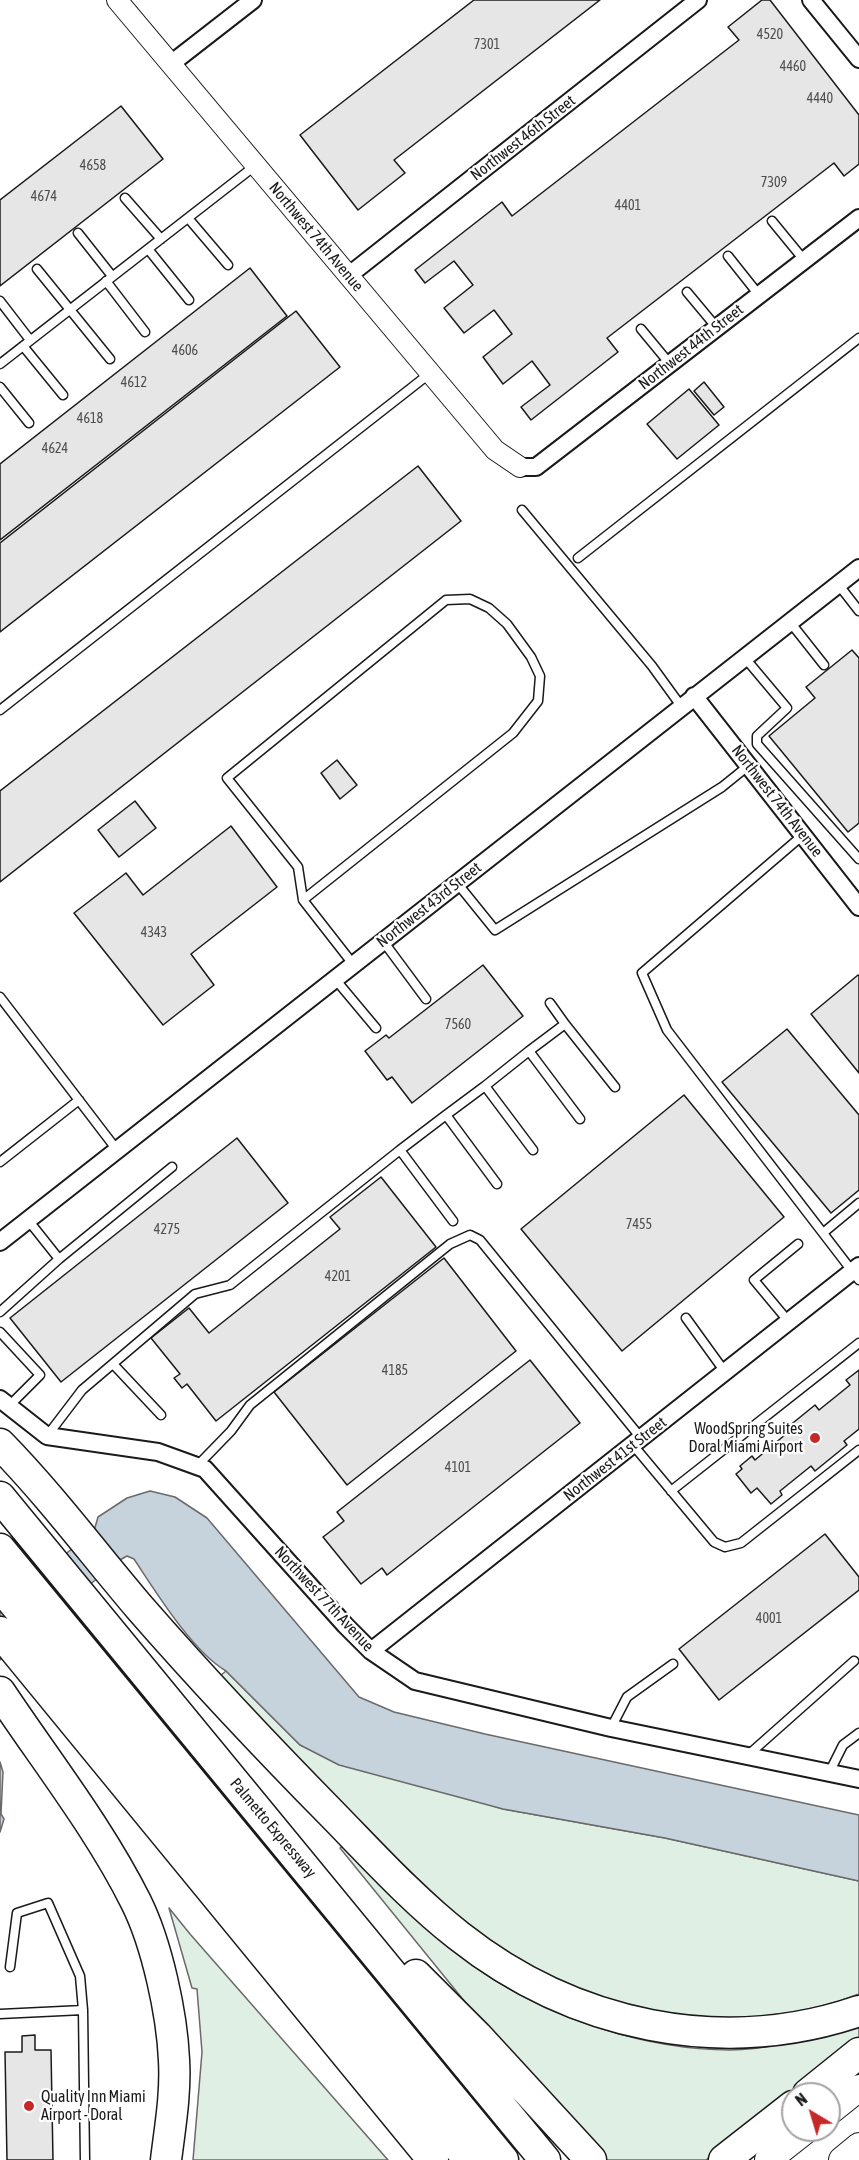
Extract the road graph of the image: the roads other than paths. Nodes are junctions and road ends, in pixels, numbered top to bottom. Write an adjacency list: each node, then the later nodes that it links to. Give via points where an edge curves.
1 (117, 0): 6 (street, Northwest 74th Avenue)
2 (253, 0): 6 (street)
3 (698, 0): 19 (street, Northwest 46th Street)
4 (812, 0): 5 (street)
5 (859, 59)
6 (172, 63): 7 (street, Northwest 74th Avenue)
7 (257, 165): 9 (lane); 19 (street, Northwest 74th Avenue)
8 (125, 198): 13 (lane)
9 (188, 218): 13 (lane); 17 (lane)
10 (859, 218): 16 (street, Northwest 44th Street)
11 (772, 221): 16 (lane)
12 (78, 233): 20 (lane)
13 (161, 239): 14 (lane)
14 (148, 249): 20 (lane); 23 (lane)
15 (728, 256): 22 (lane)
16 (804, 260): 22 (street, Northwest 44th Street)
17 (228, 265)
18 (37, 269): 25 (lane)
19 (348, 276): 35 (street, Northwest 74th Avenue)
20 (109, 279): 25 (lane); 28 (lane)
21 (687, 292): 26 (lane)
22 (759, 295): 26 (street, Northwest 44th Street)
23 (189, 300)
24 (0, 301): 30 (lane)
25 (70, 310): 30 (lane); 32 (lane)
26 (717, 328): 34 (street, Northwest 44th Street)
27 (640, 329): 34 (lane)
28 (145, 332)
29 (859, 339): 41 (lane)
30 (30, 340): 31 (lane)
31 (23, 346): 33 (lane); 37 (lane)
32 (110, 359)
33 (0, 364)
34 (670, 364): 39 (street, Northwest 44th Street, via 536,467)
35 (430, 373): 39 (street, Northwest 74th Avenue, via 495,450); 49 (lane)
36 (0, 387): 38 (lane)
37 (63, 395)
38 (29, 423)
39 (520, 467)
40 (522, 510): 48 (lane, via 652,666)
41 (578, 558)
42 (859, 568): 43 (street, Northwest 43rd Street)
43 (838, 584): 44 (lane); 45 (street, Northwest 43rd Street)
44 (859, 611)
45 (790, 622): 46 (street, Northwest 43rd Street); 47 (lane)
46 (745, 658): 48 (street, Northwest 43rd Street); 52 (lane, via 787,708 757,736 757,744)
47 (824, 665)
48 (687, 701): 50 (street, Northwest 74th Avenue); 53 (street, Northwest 43rd Street)
49 (0, 710)
50 (748, 766): 51 (street, Northwest 74th Avenue); 53 (lane, via 722,787 495,930)
51 (803, 836): 55 (street, Northwest 74th Avenue); 79 (lane, via 642,974 667,1030)
52 (859, 859)
53 (457, 883): 56 (street, Northwest 43rd Street)
54 (303, 900): 54 (lane, via 298,867 227,778 446,600 470,599 489,608 507,624 531,657 540,676 538,701 513,733); 57 (lane)
55 (859, 907)
56 (383, 941): 57 (street, Northwest 43rd Street); 60 (lane)
57 (353, 964): 58 (street, Northwest 43rd Street)
58 (335, 979): 63 (lane); 70 (street, Northwest 43rd Street)
59 (0, 998): 67 (lane)
60 (426, 999)
61 (550, 1003): 62 (lane)
62 (566, 1024): 64 (lane); 66 (lane)
63 (376, 1028)
64 (529, 1051): 65 (lane); 69 (lane)
65 (485, 1086): 68 (lane); 72 (lane)
66 (615, 1087)
67 (79, 1100): 70 (lane); 73 (lane)
68 (446, 1115): 71 (lane); 75 (lane)
69 (580, 1119)
70 (117, 1150): 77 (street, Northwest 43rd Street)
71 (400, 1150): 78 (lane); 89 (lane, via 230,1285 195,1294)
72 (533, 1150)
73 (0, 1162)
74 (172, 1167): 82 (lane)
75 (497, 1184)
76 (859, 1203): 79 (lane)
77 (28, 1220): 80 (street, Northwest 43rd Street); 82 (lane)
78 (453, 1221)
79 (823, 1233): 83 (lane)
80 (0, 1242)
81 (798, 1244): 86 (lane, via 754,1280)
82 (59, 1259): 84 (lane)
83 (857, 1273): 86 (street, Northwest 41st Street)
84 (0, 1312)
85 (686, 1318): 90 (lane)
86 (789, 1322): 90 (street, Northwest 41st Street)
87 (0, 1332): 91 (lane, via 40,1375)
88 (859, 1343): 98 (lane)
89 (113, 1364): 92 (lane); 93 (lane, via 82,1390)
90 (725, 1372): 94 (street, Northwest 41st Street)
91 (4, 1403): 93 (street, Northwest 77th Avenue)
92 (161, 1415)
93 (46, 1436): 97 (street, Northwest 77th Avenue, via 158,1452)
94 (637, 1442): 97 (lane, via 480,1240 470,1235 450,1244 250,1404 231,1431); 98 (lane); 104 (street, Northwest 41st Street)
95 (0, 1444): 116 (highway, via 222,1700 378,1860 459,1936 525,1981 608,2016 641,2025 697,2032 789,2029)
96 (859, 1450): 98 (lane, via 741,1543 730,1547 714,1542)
97 (197, 1466): 104 (street, Northwest 77th Avenue, via 205,1469)
98 (671, 1491)
99 (0, 1497): 113 (highway, Palmetto Expressway)
100 (0, 1549): 101 (highway)
101 (12, 1588): 102 (highway)
102 (48, 1626): 128 (highway); 129 (highway)
103 (0, 1632): 127 (highway)
104 (371, 1651): 108 (street, Northwest 77th Avenue, via 415,1681)
105 (854, 1661): 110 (lane)
106 (673, 1664): 108 (lane, via 627,1697)
107 (0, 1692): 126 (highway, via 106,1849 137,1904 164,1986 171,2022 174,2061)
108 (611, 1728): 110 (street, Northwest 77th Avenue)
109 (859, 1733): 111 (lane, via 843,1745)
110 (746, 1756): 111 (street, Northwest 77th Avenue)
111 (829, 1773): 112 (street, Northwest 77th Avenue)
112 (859, 1779)
113 (296, 1856): 130 (highway, Palmetto Expressway); 131 (highway, via 477,2036)
114 (10, 1967): 115 (lane, via 17,1913 48,1903 80,1976)
115 (83, 2010): 117 (lane); 125 (lane)
116 (859, 2011)
117 (0, 2014)
118 (859, 2053): 119 (highway)
119 (823, 2082)
120 (859, 2088): 121 (main road)
121 (841, 2102)
122 (781, 2115): 132 (highway)
123 (791, 2142): 133 (main road)
124 (859, 2146): 134 (main road)
125 (85, 2160)
126 (166, 2160)
127 (433, 2160)
128 (469, 2160)
129 (503, 2160)
130 (545, 2160)
131 (591, 2160)
132 (724, 2160)
133 (768, 2160)
134 (842, 2160)

